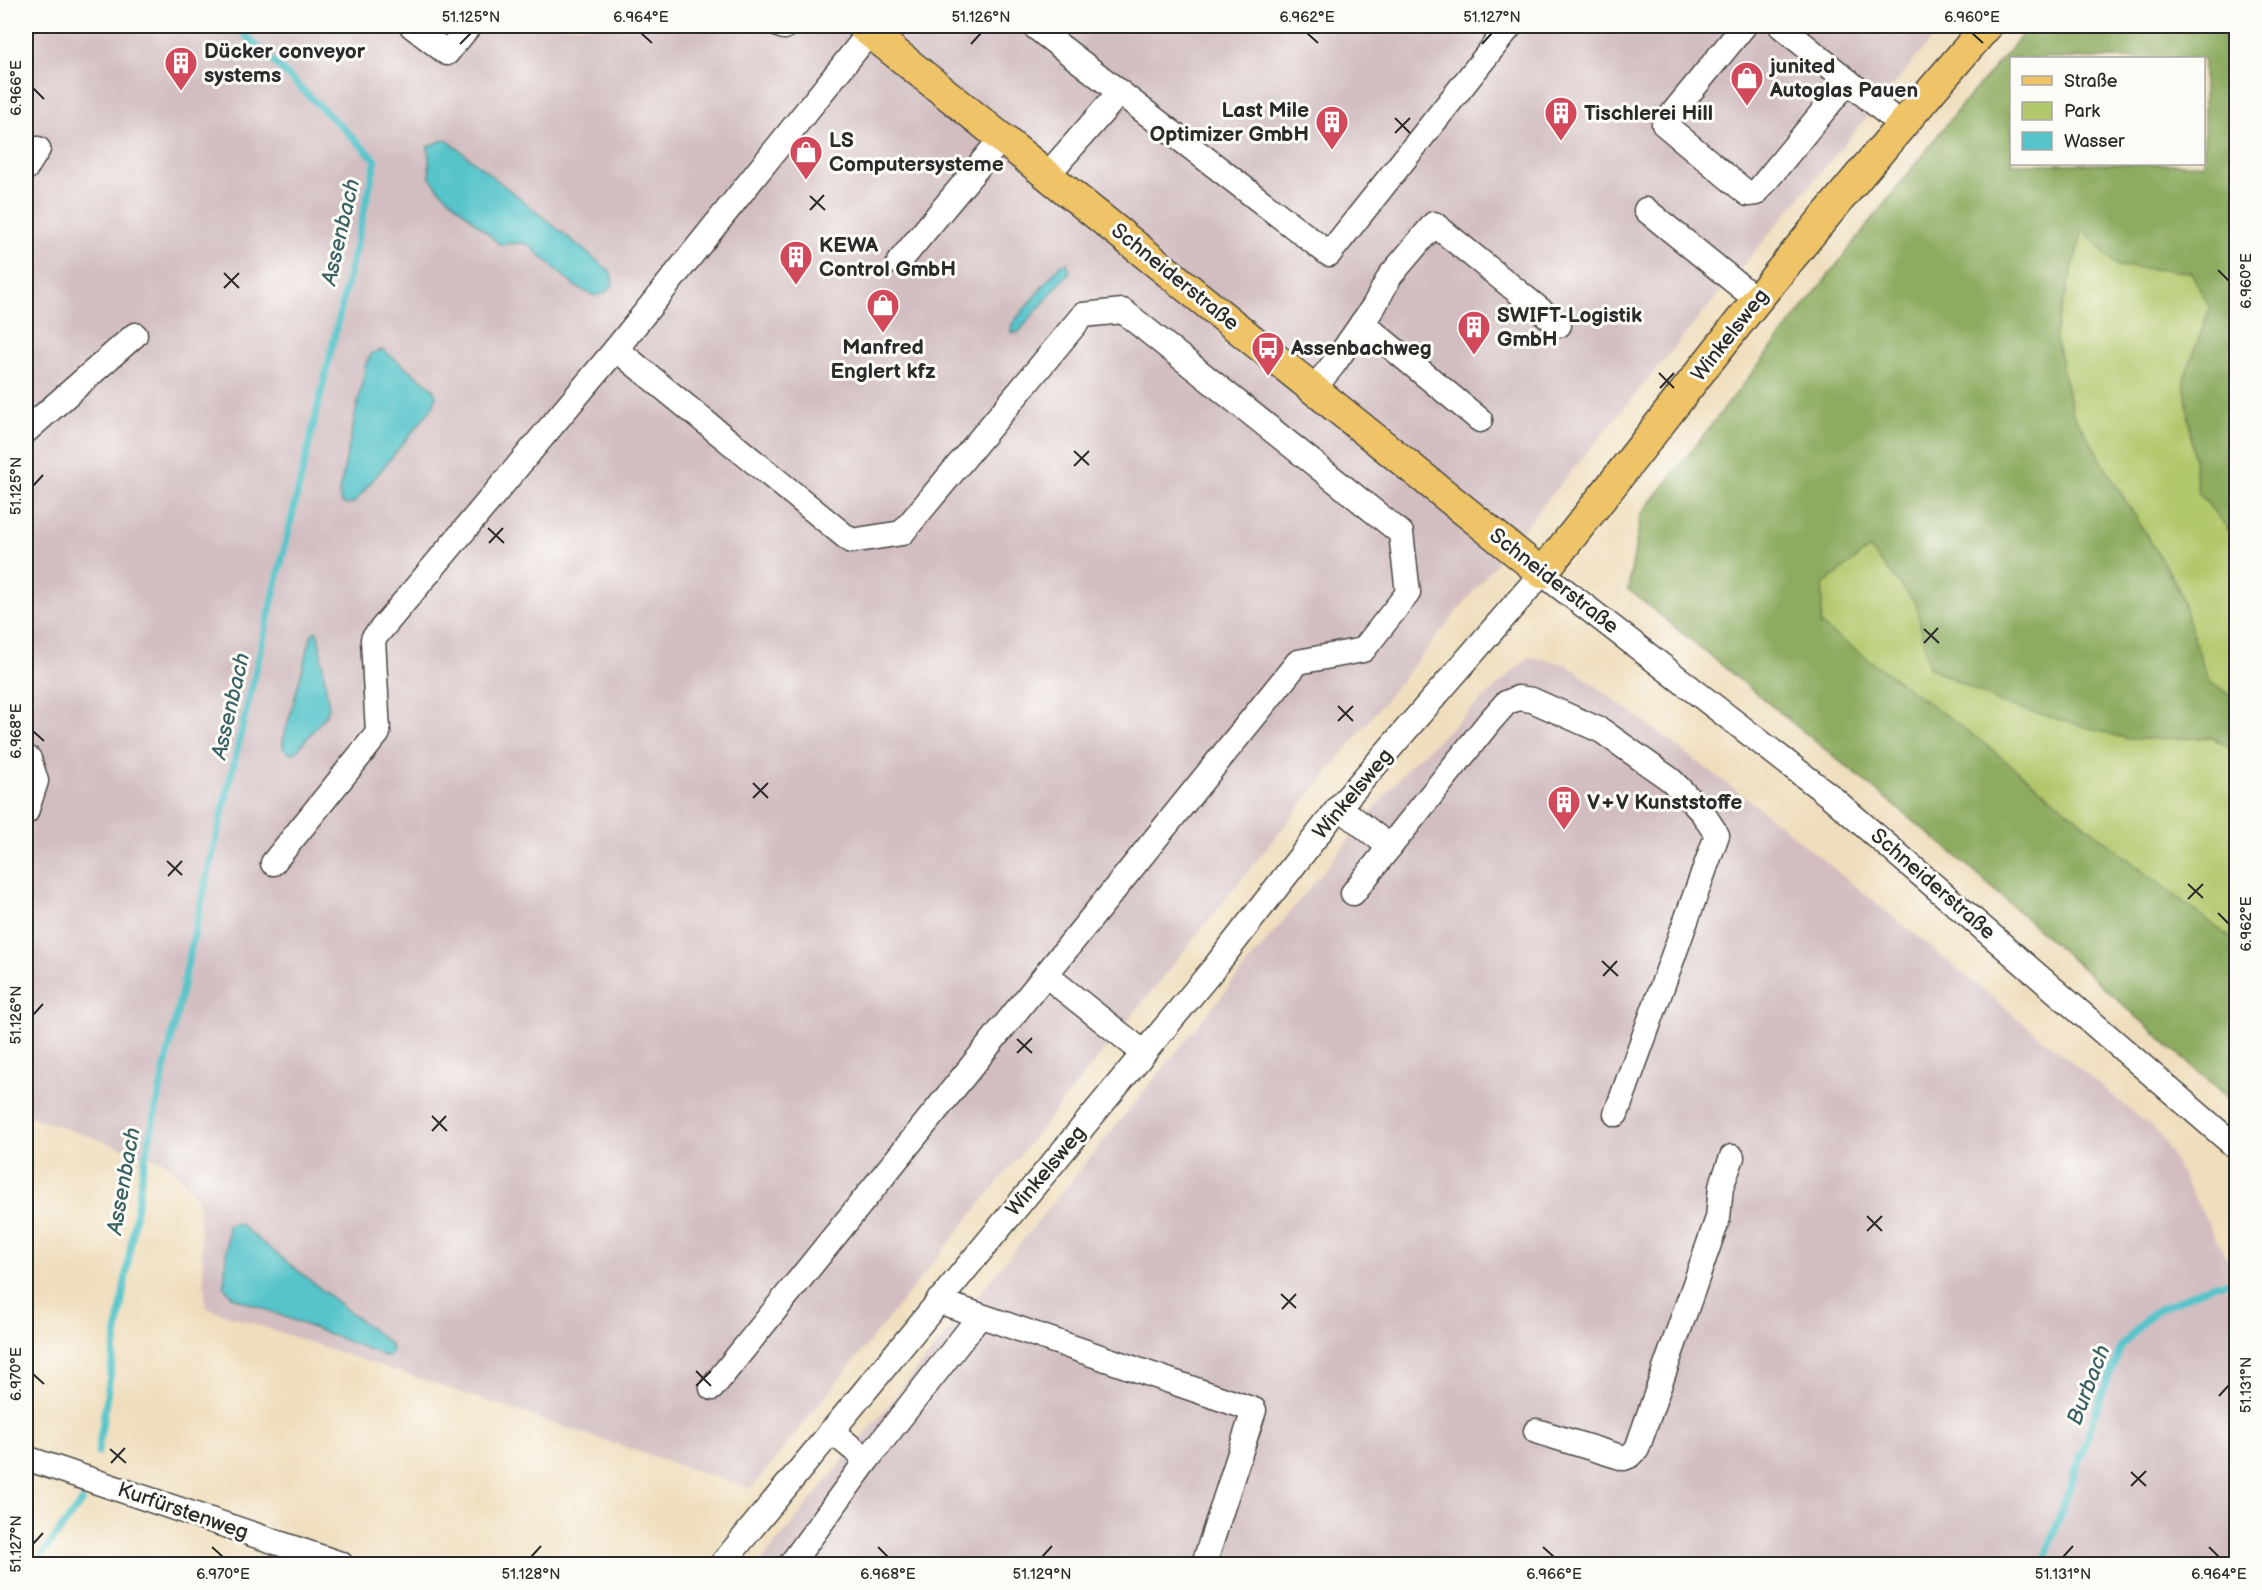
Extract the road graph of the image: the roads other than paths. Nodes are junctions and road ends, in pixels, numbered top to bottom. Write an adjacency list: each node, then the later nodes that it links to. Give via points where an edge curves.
1 (412, 26): 2 (street, via 447,53)
2 (470, 26)
3 (1034, 26): 10 (street)
4 (1510, 26): 10 (street, via 1329,254)
5 (1744, 26): 9 (street, via 1665,124 1748,194 1756,193)
6 (1781, 26): 9 (street)
7 (1987, 26): 11 (main road, Winkelsweg)
8 (866, 29): 12 (main road, Schneiderstraße); 20 (street)
9 (1848, 81): 11 (street)
10 (1119, 93): 13 (street)
11 (1901, 125): 16 (main road, Winkelsweg)
12 (1002, 138): 13 (main road, Schneiderstraße); 15 (street)
13 (1048, 174): 21 (main road, Schneiderstraße)
14 (1646, 210): 16 (street)
15 (899, 262)
16 (1757, 300): 24 (main road, Winkelsweg)
17 (1362, 323): 18 (street, via 1390,276 1434,224); 21 (street); 22 (street)
18 (1559, 325)
19 (135, 336): 23 (street)
20 (616, 349): 29 (street, via 373,639 378,733); 31 (street, via 851,541 902,533 1083,315 1124,311 1401,533 1408,593 1363,650 1298,662)
21 (1314, 388): 24 (main road, Schneiderstraße)
22 (1480, 420)
23 (26, 431)
24 (1542, 573): 26 (street, Winkelsweg); 34 (street, Schneiderstraße, via 1830,796)
25 (26, 758): 27 (street, via 30,759 36,781)
26 (1339, 807): 28 (street); 32 (street, Winkelsweg)
27 (26, 812)
28 (1390, 847): 30 (street); 33 (street, via 1490,721 1506,703 1518,698 1532,700 1602,731 1671,780 1702,812 1717,835)
29 (273, 863)
30 (1353, 893)
31 (1047, 976): 32 (street); 38 (street)
32 (1144, 1053): 36 (street, Winkelsweg)
33 (1616, 1114)
34 (2236, 1147)
35 (1732, 1157): 40 (street, via 1721,1187 1718,1218 1637,1449 1624,1458)
36 (938, 1301): 37 (street); 39 (street, Winkelsweg)
37 (980, 1316): 42 (street); 46 (street, via 1254,1410)
38 (712, 1388)
39 (831, 1431): 42 (street); 44 (street, Winkelsweg)
40 (1536, 1431)
41 (26, 1458): 43 (street, Kurfürstenweg)
42 (867, 1460): 45 (street)
43 (341, 1564)
44 (722, 1564)
45 (791, 1564)
46 (1204, 1564)

